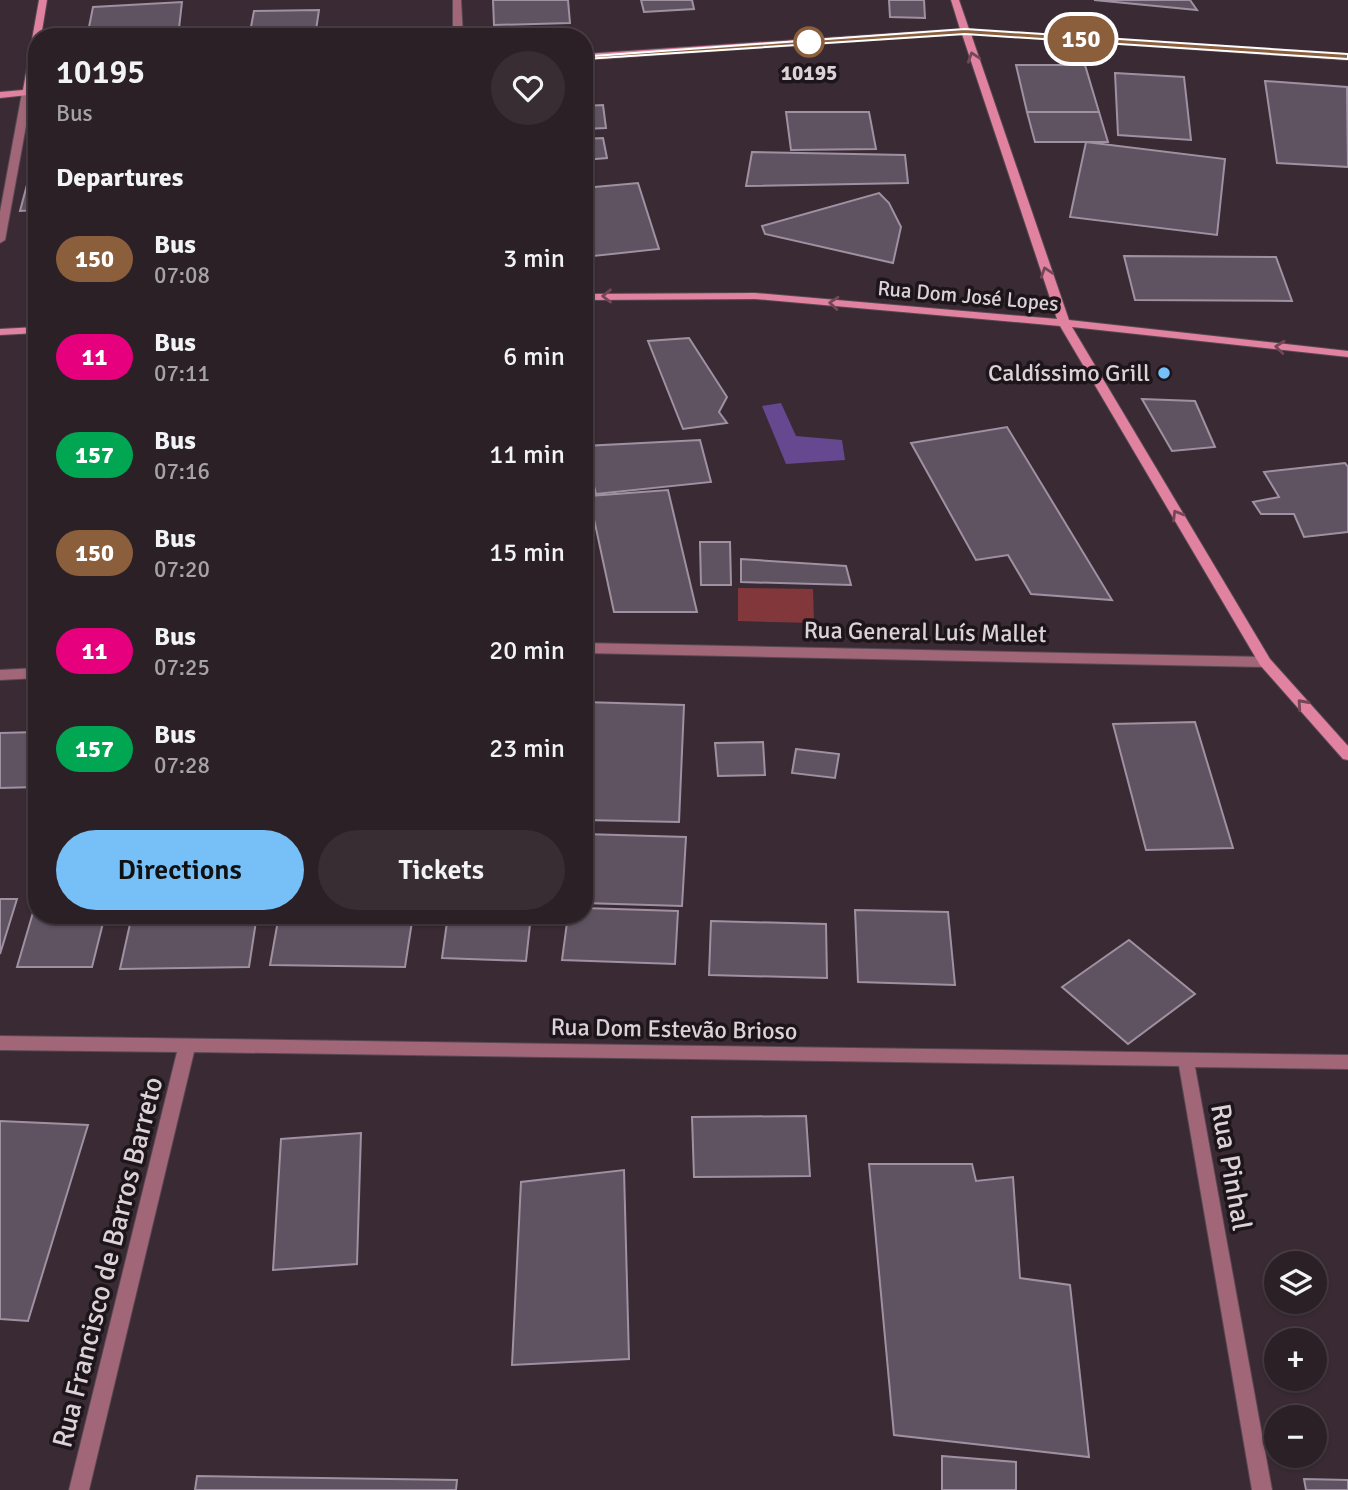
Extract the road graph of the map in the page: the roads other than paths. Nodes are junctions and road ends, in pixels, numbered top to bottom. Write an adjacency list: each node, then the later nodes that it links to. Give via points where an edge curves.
1 (43, 0): 4 (street)
2 (457, 0): 5 (street)
3 (955, 0): 6 (street)
4 (40, 28)
5 (458, 28)
6 (965, 31): 7 (street); 8 (street); 14 (street, one-way to 6)
7 (593, 56)
8 (1348, 57)
9 (28, 92): 10 (street)
10 (0, 95)
11 (28, 110): 12 (street)
12 (0, 240)
13 (593, 297): 14 (street, Rua Dom José Lopes, one-way to 13, via 755,296)
14 (1064, 323): 17 (street, Rua Dom José Lopes, one-way to 14); 19 (street, one-way to 14)
15 (28, 330): 16 (street)
16 (0, 332)
17 (1348, 354)
18 (593, 648): 19 (street, Rua General Luís Mallet)
19 (1265, 662): 22 (street, one-way to 19)
20 (28, 673): 21 (street)
21 (0, 674)
22 (1348, 755)
23 (0, 1043): 24 (street, Rua Dom Estevão Brioso)
24 (187, 1046): 25 (street, Rua Dom Estevão Brioso); 27 (street, Rua Francisco de Barros Barreto)
25 (1186, 1060): 26 (street, Rua Dom Estevão Brioso); 28 (street, Rua Pinhal)
26 (1348, 1062)
27 (79, 1490)
28 (1262, 1490)

